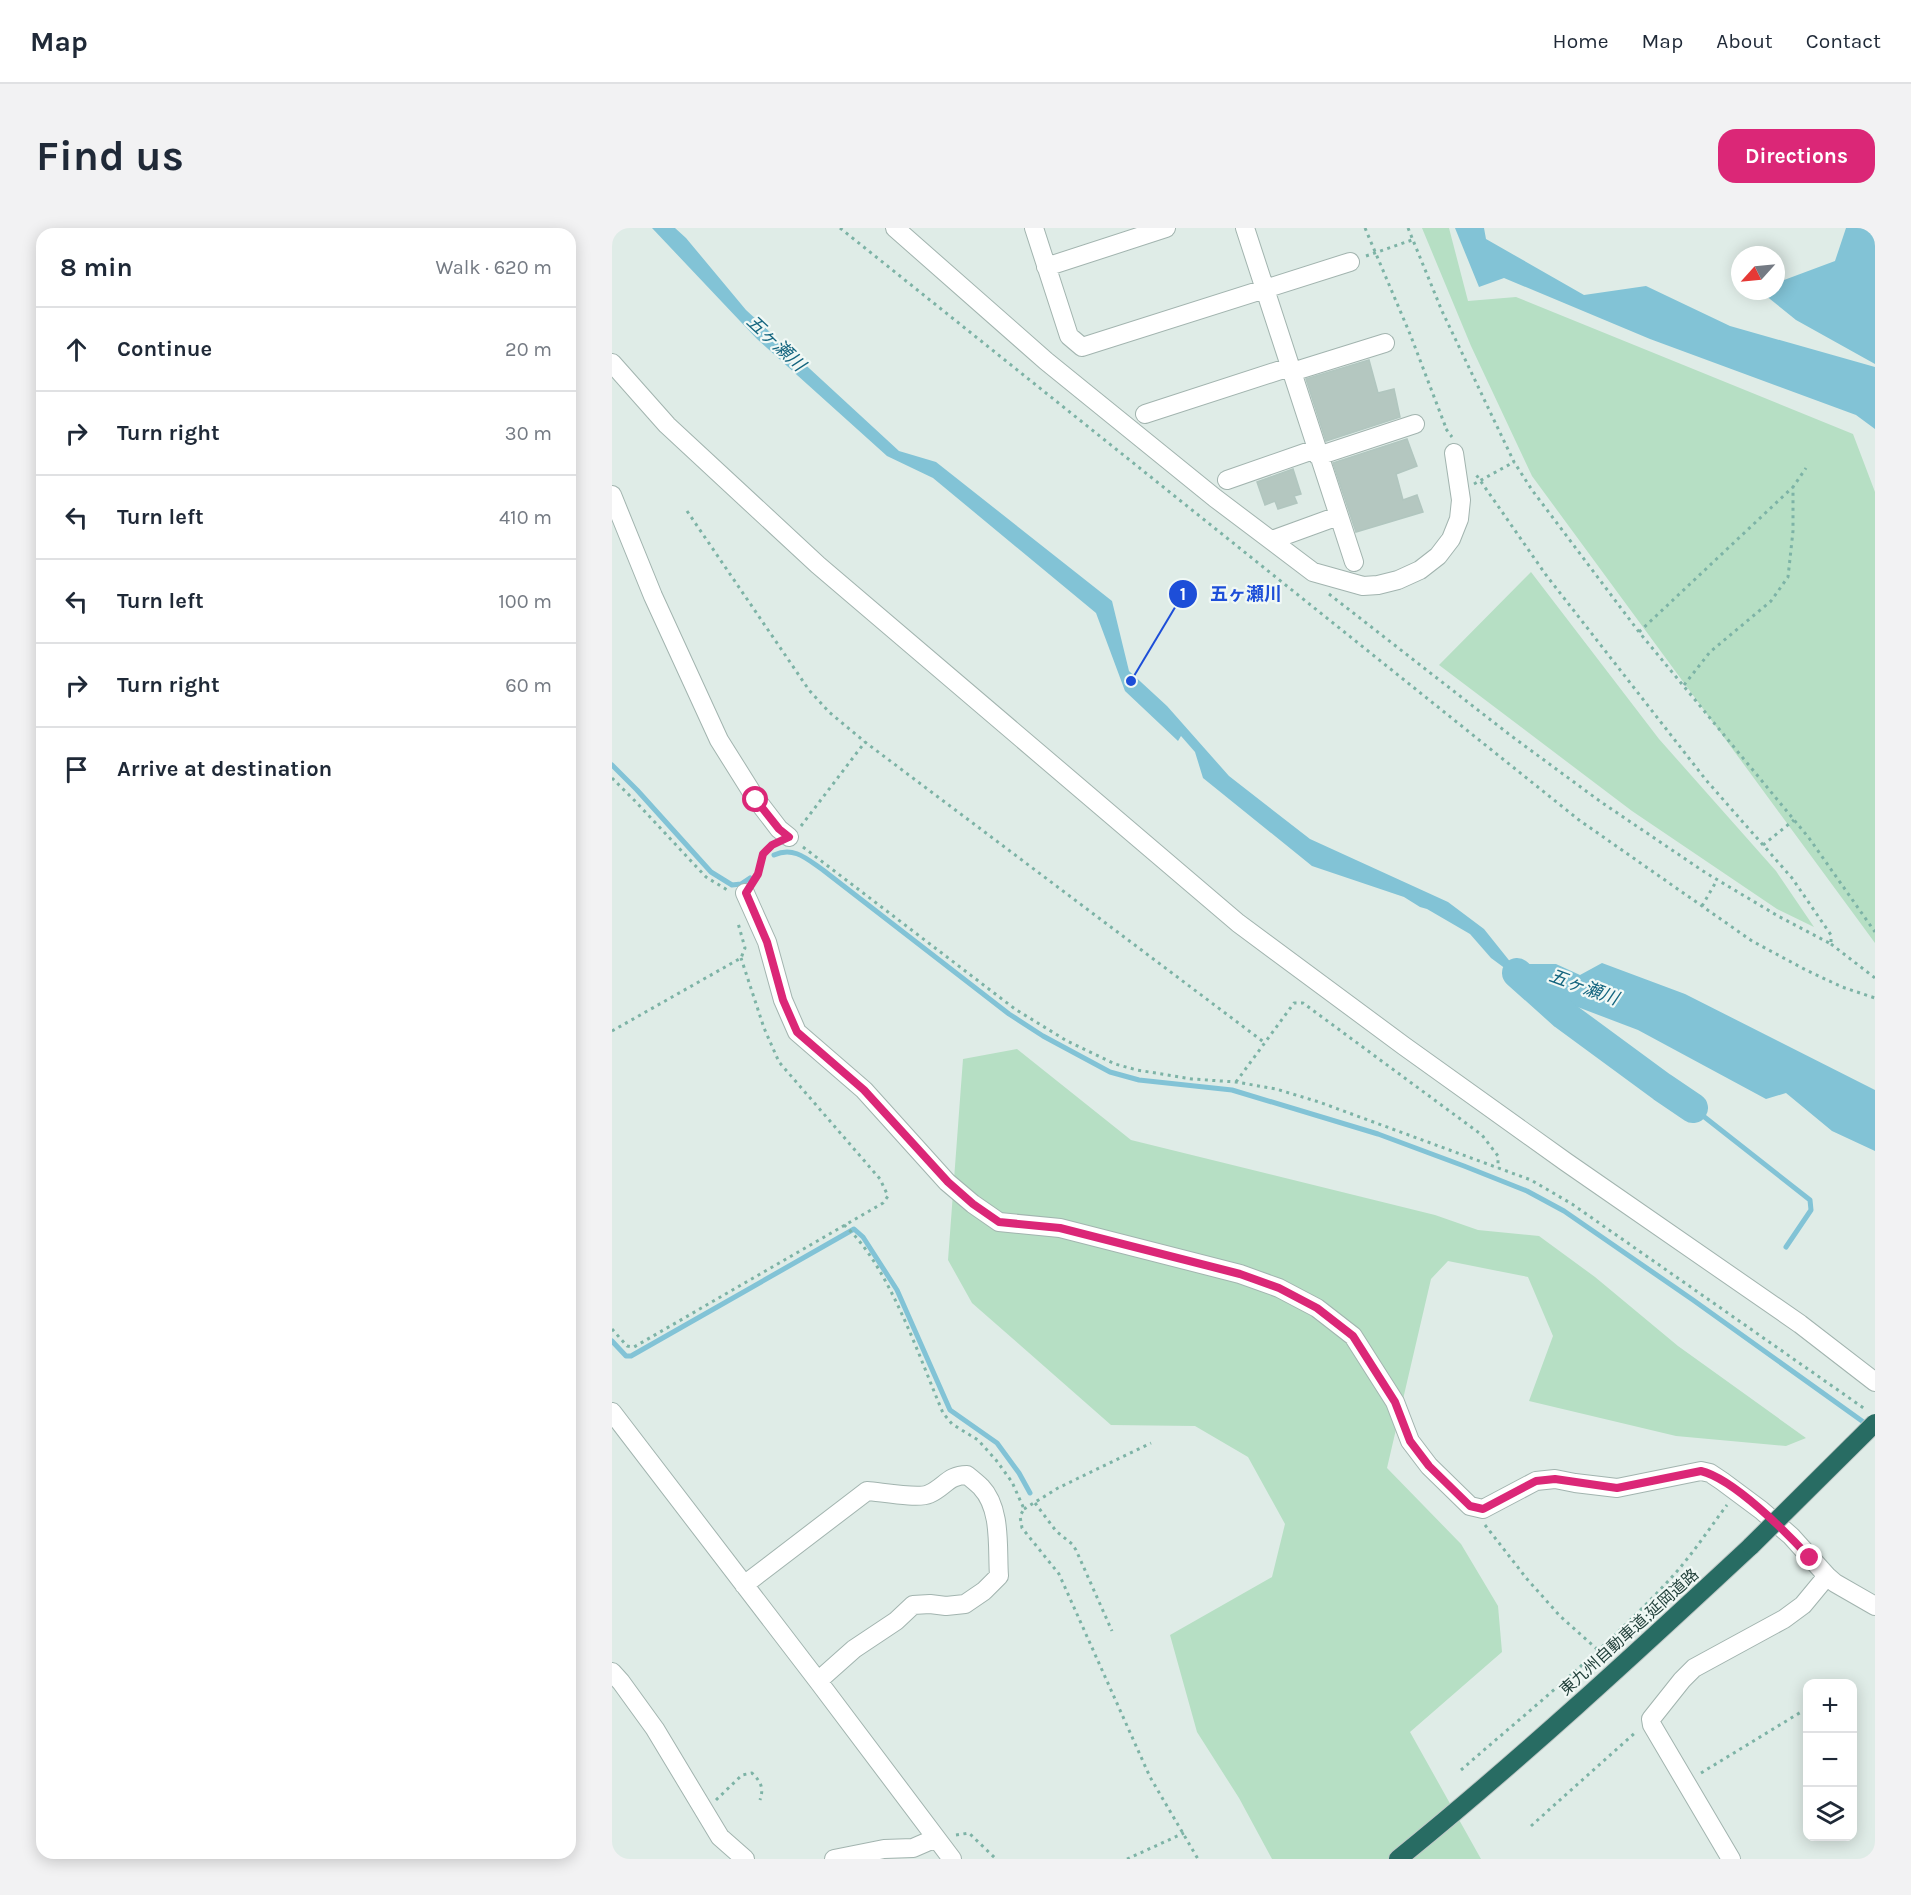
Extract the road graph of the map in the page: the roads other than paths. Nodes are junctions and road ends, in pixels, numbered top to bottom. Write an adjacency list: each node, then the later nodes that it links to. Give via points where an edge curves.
1 (895, 228): 18 (street, via 1046,361)
2 (1034, 228): 6 (street)
3 (1166, 228): 6 (street)
4 (1245, 228): 7 (street)
5 (1350, 262): 7 (street)
6 (1046, 267): 7 (street, via 1069,336 1082,347)
7 (1264, 288): 10 (street)
8 (1385, 343): 10 (street)
9 (612, 363): 22 (street, via 667,425 818,565 1238,923 1557,1156 1800,1324)
10 (1291, 369): 11 (street); 14 (street)
11 (1145, 414)
12 (1415, 424): 14 (street)
13 (1453, 445): 18 (street, via 1461,500 1459,519 1451,539 1420,570 1398,580 1363,586 1313,572)
14 (1317, 453): 15 (street); 17 (street)
15 (1227, 480)
16 (612, 495): 20 (street, via 719,740 756,800)
17 (1338, 516): 18 (street); 19 (street)
18 (1272, 540)
19 (1354, 562)
20 (789, 837)
21 (738, 893): 25 (street, via 767,942 783,1000 797,1032 864,1090 948,1182 999,1222 1060,1228 1240,1274 1317,1308 1353,1336 1395,1402 1410,1441 1470,1506 1483,1509 1536,1481 1555,1479 1617,1488 1701,1471 1739,1493 1791,1536)
22 (1875, 1382)
23 (612, 1413): 26 (street)
24 (1871, 1417): 30 (highway, 東九州自動車道;延岡道路, bridge, via 1751,1546 1622,1667)
25 (1827, 1576): 27 (street); 37 (street, via 1803,1605 1784,1619 1694,1668 1651,1719)
26 (744, 1585): 29 (street); 29 (street, via 867,1491 928,1495 957,1474 967,1474 983,1488 995,1519 999,1576 964,1604 913,1605)
27 (1875, 1606)
28 (612, 1672): 32 (street, via 655,1729 720,1837)
29 (818, 1681): 31 (street)
30 (1461, 1808): 35 (highway, 東九州自動車道;延岡道路); 36 (highway)
31 (936, 1838): 33 (street, via 913,1848 884,1849); 34 (street)
32 (745, 1859)
33 (834, 1859)
34 (952, 1859)
35 (1398, 1859)
36 (1406, 1859)
37 (1731, 1859)

